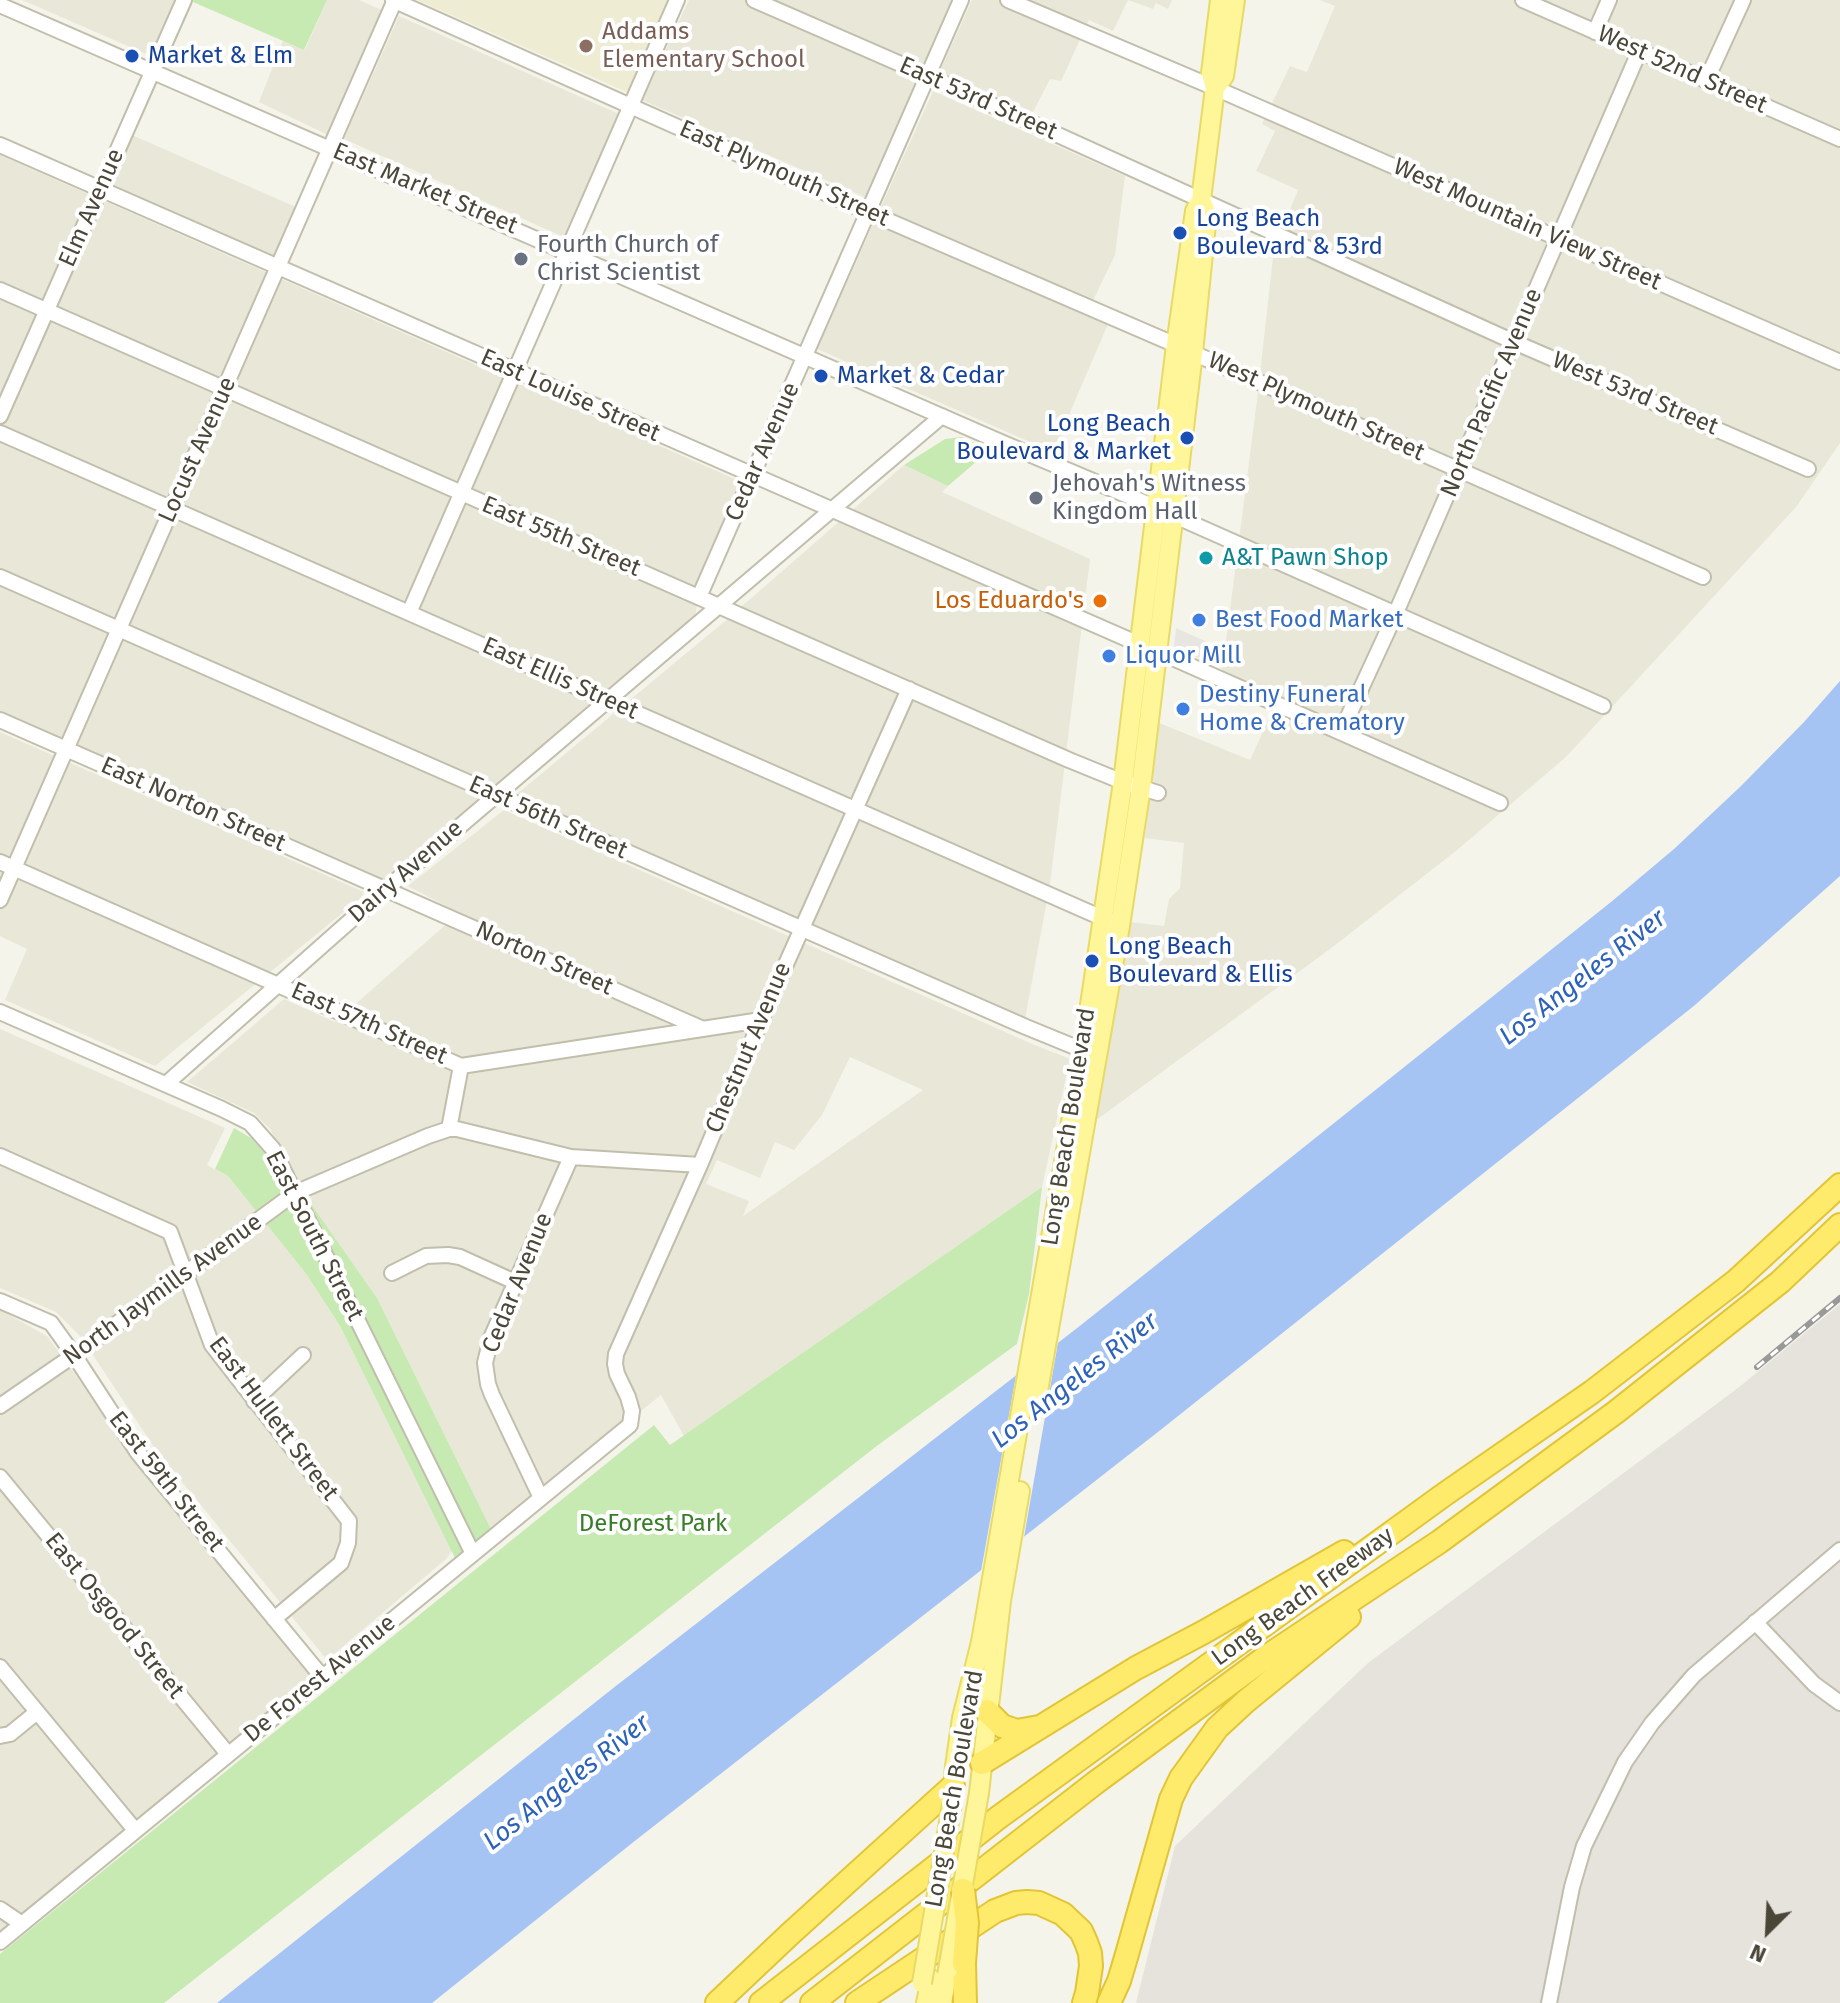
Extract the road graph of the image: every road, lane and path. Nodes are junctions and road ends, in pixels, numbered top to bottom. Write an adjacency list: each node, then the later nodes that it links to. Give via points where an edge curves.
1 (184, 0): 15 (street, Elm Avenue)
2 (394, 0): 19 (street, East Plymouth Street); 22 (street, Locust Avenue)
3 (677, 0): 19 (street)
4 (754, 0): 16 (street, East 53rd Street)
5 (961, 0): 16 (street, Cedar Avenue)
6 (1008, 0): 18 (street, West Mountain View Street)
7 (1220, 0): 18 (main road, Long Beach Boulevard, via 1211,73)
8 (1235, 0): 18 (main road, Long Beach Boulevard, via 1224,76)
9 (1523, 0): 13 (street, West 52nd Street)
10 (1609, 0): 13 (street)
11 (1743, 0): 17 (street)
12 (0, 5): 15 (street, East Market Street)
13 (1595, 32): 14 (street, West 52nd Street)
14 (1639, 52): 17 (street, West 52nd Street); 26 (street, North Pacific Avenue)
15 (152, 71): 22 (street, East Market Street); 23 (street, Elm Avenue)
16 (928, 76): 24 (street, East 53rd Street); 25 (street, Cedar Avenue)
17 (1706, 81): 20 (street, West 52nd Street)
18 (1215, 88): 24 (main road, Long Beach Boulevard); 26 (street, West Mountain View Street)
19 (632, 107): 25 (street, East Plymouth Street); 27 (street)
20 (1840, 139)
21 (0, 145): 23 (street, East Louise Street)
22 (331, 149): 27 (street, East Market Street); 28 (street, Locust Avenue)
23 (100, 189): 28 (street, East Louise Street); 30 (street, Elm Avenue)
24 (1201, 200): 31 (street, West 53rd Street); 32 (main road, Long Beach Boulevard, via 1207,214)
25 (868, 212): 32 (street, East Plymouth Street); 33 (street, Cedar Avenue)
26 (1557, 239): 31 (street, North Pacific Avenue); 34 (street, West Mountain View Street)
27 (568, 252): 33 (street, East Market Street); 35 (street)
28 (278, 267): 35 (street, East Louise Street); 36 (street, Locust Avenue)
29 (0, 290): 30 (street, East 55th Street)
30 (46, 310): 36 (street, East 55th Street); 37 (street, Elm Avenue)
31 (1514, 342): 40 (street, North Pacific Avenue); 41 (street, West 53rd Street)
32 (1184, 349): 40 (street, West Plymouth Street); 46 (main road, Long Beach Boulevard)
33 (805, 356): 38 (street, East Market Street); 42 (street, Cedar Avenue)
34 (1840, 362)
35 (515, 372): 42 (street, East Louise Street); 43 (street)
36 (225, 389): 43 (street, East 55th Street); 44 (street, Locust Avenue)
37 (0, 416)
38 (942, 416): 45 (street, Dairy Avenue); 46 (street, East Market Street)
39 (0, 433): 44 (street, East Ellis Street)
40 (1459, 469): 48 (street, West Plymouth Street); 52 (street, North Pacific Avenue)
41 (1808, 469)
42 (752, 476): 45 (street, East Louise Street); 49 (street, Cedar Avenue)
43 (462, 493): 49 (street, East 55th Street); 51 (street)
44 (172, 508): 51 (street, East Ellis Street); 53 (street, Locust Avenue)
45 (831, 510): 50 (street, Dairy Avenue); 54 (street, East Louise Street)
46 (1165, 512): 52 (street, East Market Street); 54 (main road, Long Beach Boulevard)
47 (0, 577): 53 (street, East 56th Street)
48 (1703, 577)
49 (699, 597): 50 (street, East 55th Street)
50 (718, 605): 55 (street, East 55th Street); 56 (street, Dairy Avenue)
51 (409, 613): 56 (street, East Ellis Street)
52 (1395, 615): 57 (street, East Market Street); 59 (street, North Pacific Avenue)
53 (119, 629): 60 (street, Locust Avenue); 62 (street, East 56th Street)
54 (1149, 648): 59 (street, East Louise Street); 61 (main road, Long Beach Boulevard)
55 (909, 689): 61 (street, East 55th Street); 64 (street, Chestnut Avenue)
56 (609, 700): 62 (street, Dairy Avenue); 64 (street, East Ellis Street)
57 (1603, 706)
58 (0, 720): 60 (street, East Norton Street)
59 (1341, 732): 63 (street, East Louise Street)
60 (66, 749): 65 (street, Locust Avenue); 66 (street, East Norton Street)
61 (1141, 787): 68 (main road, Long Beach Boulevard); 69 (main road, Long Beach Boulevard)
62 (496, 795): 66 (street, Dairy Avenue); 70 (street, East 56th Street)
63 (1500, 803)
64 (856, 808): 68 (street, East Ellis Street); 70 (street, Chestnut Avenue)
65 (7, 865): 67 (street, Locust Avenue); 71 (street, East 57th Street)
66 (386, 889): 71 (street, Dairy Avenue); 74 (street, Norton Street)
67 (0, 900)
68 (1102, 918): 69 (street, East Ellis Street); 75 (main road, Long Beach Boulevard)
69 (1120, 926): 75 (main road, Long Beach Boulevard)
70 (801, 929): 73 (street, Chestnut Avenue); 75 (street, East 56th Street)
71 (278, 984): 76 (street, East 57th Street); 77 (street, Dairy Avenue)
72 (0, 1012): 77 (street, East South Street)
73 (761, 1020): 74 (street, East 57th Street); 81 (street, Chestnut Avenue)
74 (703, 1029): 76 (street, East 57th Street)
75 (1090, 1054): 100 (main road, Long Beach Boulevard)
76 (461, 1066): 78 (street)
77 (166, 1084): 83 (street, East South Street, via 250,1123 273,1149)
78 (449, 1129): 80 (street); 83 (street, North Jaymills Avenue)
79 (0, 1156): 86 (street, East Hullett Street, via 170,1232)
80 (571, 1157): 81 (street); 87 (street, Cedar Avenue)
81 (700, 1165): 93 (street, Chestnut Avenue, via 616,1354 617,1374)
82 (1840, 1185): 95 (highway, Long Beach Freeway, via 1736,1281 1592,1392)
83 (295, 1193): 86 (street, North Jaymills Avenue); 99 (street, East South Street)
84 (1840, 1225): 97 (highway, Long Beach Freeway, via 1780,1282 1616,1412)
85 (392, 1273): 87 (street, via 426,1256 448,1255)
86 (186, 1274): 89 (street, North Jaymills Avenue); 91 (street, East Hullett Street, via 212,1345)
87 (515, 1282): 96 (street, Cedar Avenue, via 491,1338 486,1373)
88 (0, 1301): 89 (street, East 59th Street, via 51,1323)
89 (74, 1355): 92 (street, North Jaymills Avenue); 101 (street, East 59th Street, via 138,1453)
90 (303, 1355): 91 (street)
91 (254, 1401): 101 (street, East Hullett Street, via 349,1521 341,1563)
92 (0, 1406)
93 (632, 1411): 96 (street, De Forest Avenue, via 624,1431)
94 (0, 1477): 110 (street, East Osgood Street)
95 (1445, 1494): 108 (highway, via 1136,1668); 120 (highway, Long Beach Freeway, via 999,1817)
96 (541, 1498): 99 (street, De Forest Avenue)
97 (1439, 1542): 121 (highway, Long Beach Freeway, via 1266,1657); 128 (highway, via 1245,1702 1199,1751 1171,1799)
98 (1840, 1550): 102 (street)
99 (473, 1554): 104 (street, De Forest Avenue)
100 (995, 1600): 106 (main road, Long Beach Boulevard); 112 (main road, Long Beach Boulevard, via 962,1718)
101 (274, 1619): 104 (street, East 59th Street)
102 (1755, 1622): 105 (street, via 1814,1684); 129 (street, via 1669,1701 1625,1762 1584,1846)
103 (0, 1667): 107 (street)
104 (323, 1678): 110 (street, De Forest Avenue)
105 (1840, 1703)
106 (987, 1711): 108 (highway, via 1002,1726 1017,1731); 111 (main road, Long Beach Boulevard)
107 (37, 1712): 109 (street); 113 (street)
108 (1044, 1726): 111 (highway)
109 (0, 1736)
110 (228, 1754): 113 (street, De Forest Avenue)
111 (982, 1763): 112 (main road); 114 (main road, Long Beach Boulevard, bridge)
112 (952, 1795): 118 (main road, Long Beach Boulevard, bridge, via 937,1902); 119 (highway)
113 (135, 1830): 116 (street, De Forest Avenue)
114 (963, 1890): 118 (highway, bridge, via 967,1923)
115 (0, 1909): 116 (street)
116 (22, 1924): 117 (street, De Forest Avenue)
117 (0, 1942)
118 (941, 1974): 123 (main road, Long Beach Boulevard); 124 (main road); 125 (main road, Long Beach Boulevard); 126 (highway)
119 (717, 2003)
120 (761, 2003)
121 (812, 2003)
122 (857, 2003): 127 (highway, via 995,1911 1027,1902 1052,1908 1081,1931 1091,1966)
123 (918, 2003)
124 (926, 2003)
125 (942, 2003)
126 (965, 2003)
127 (1084, 2003)
128 (1109, 2003)
129 (1549, 2003)

